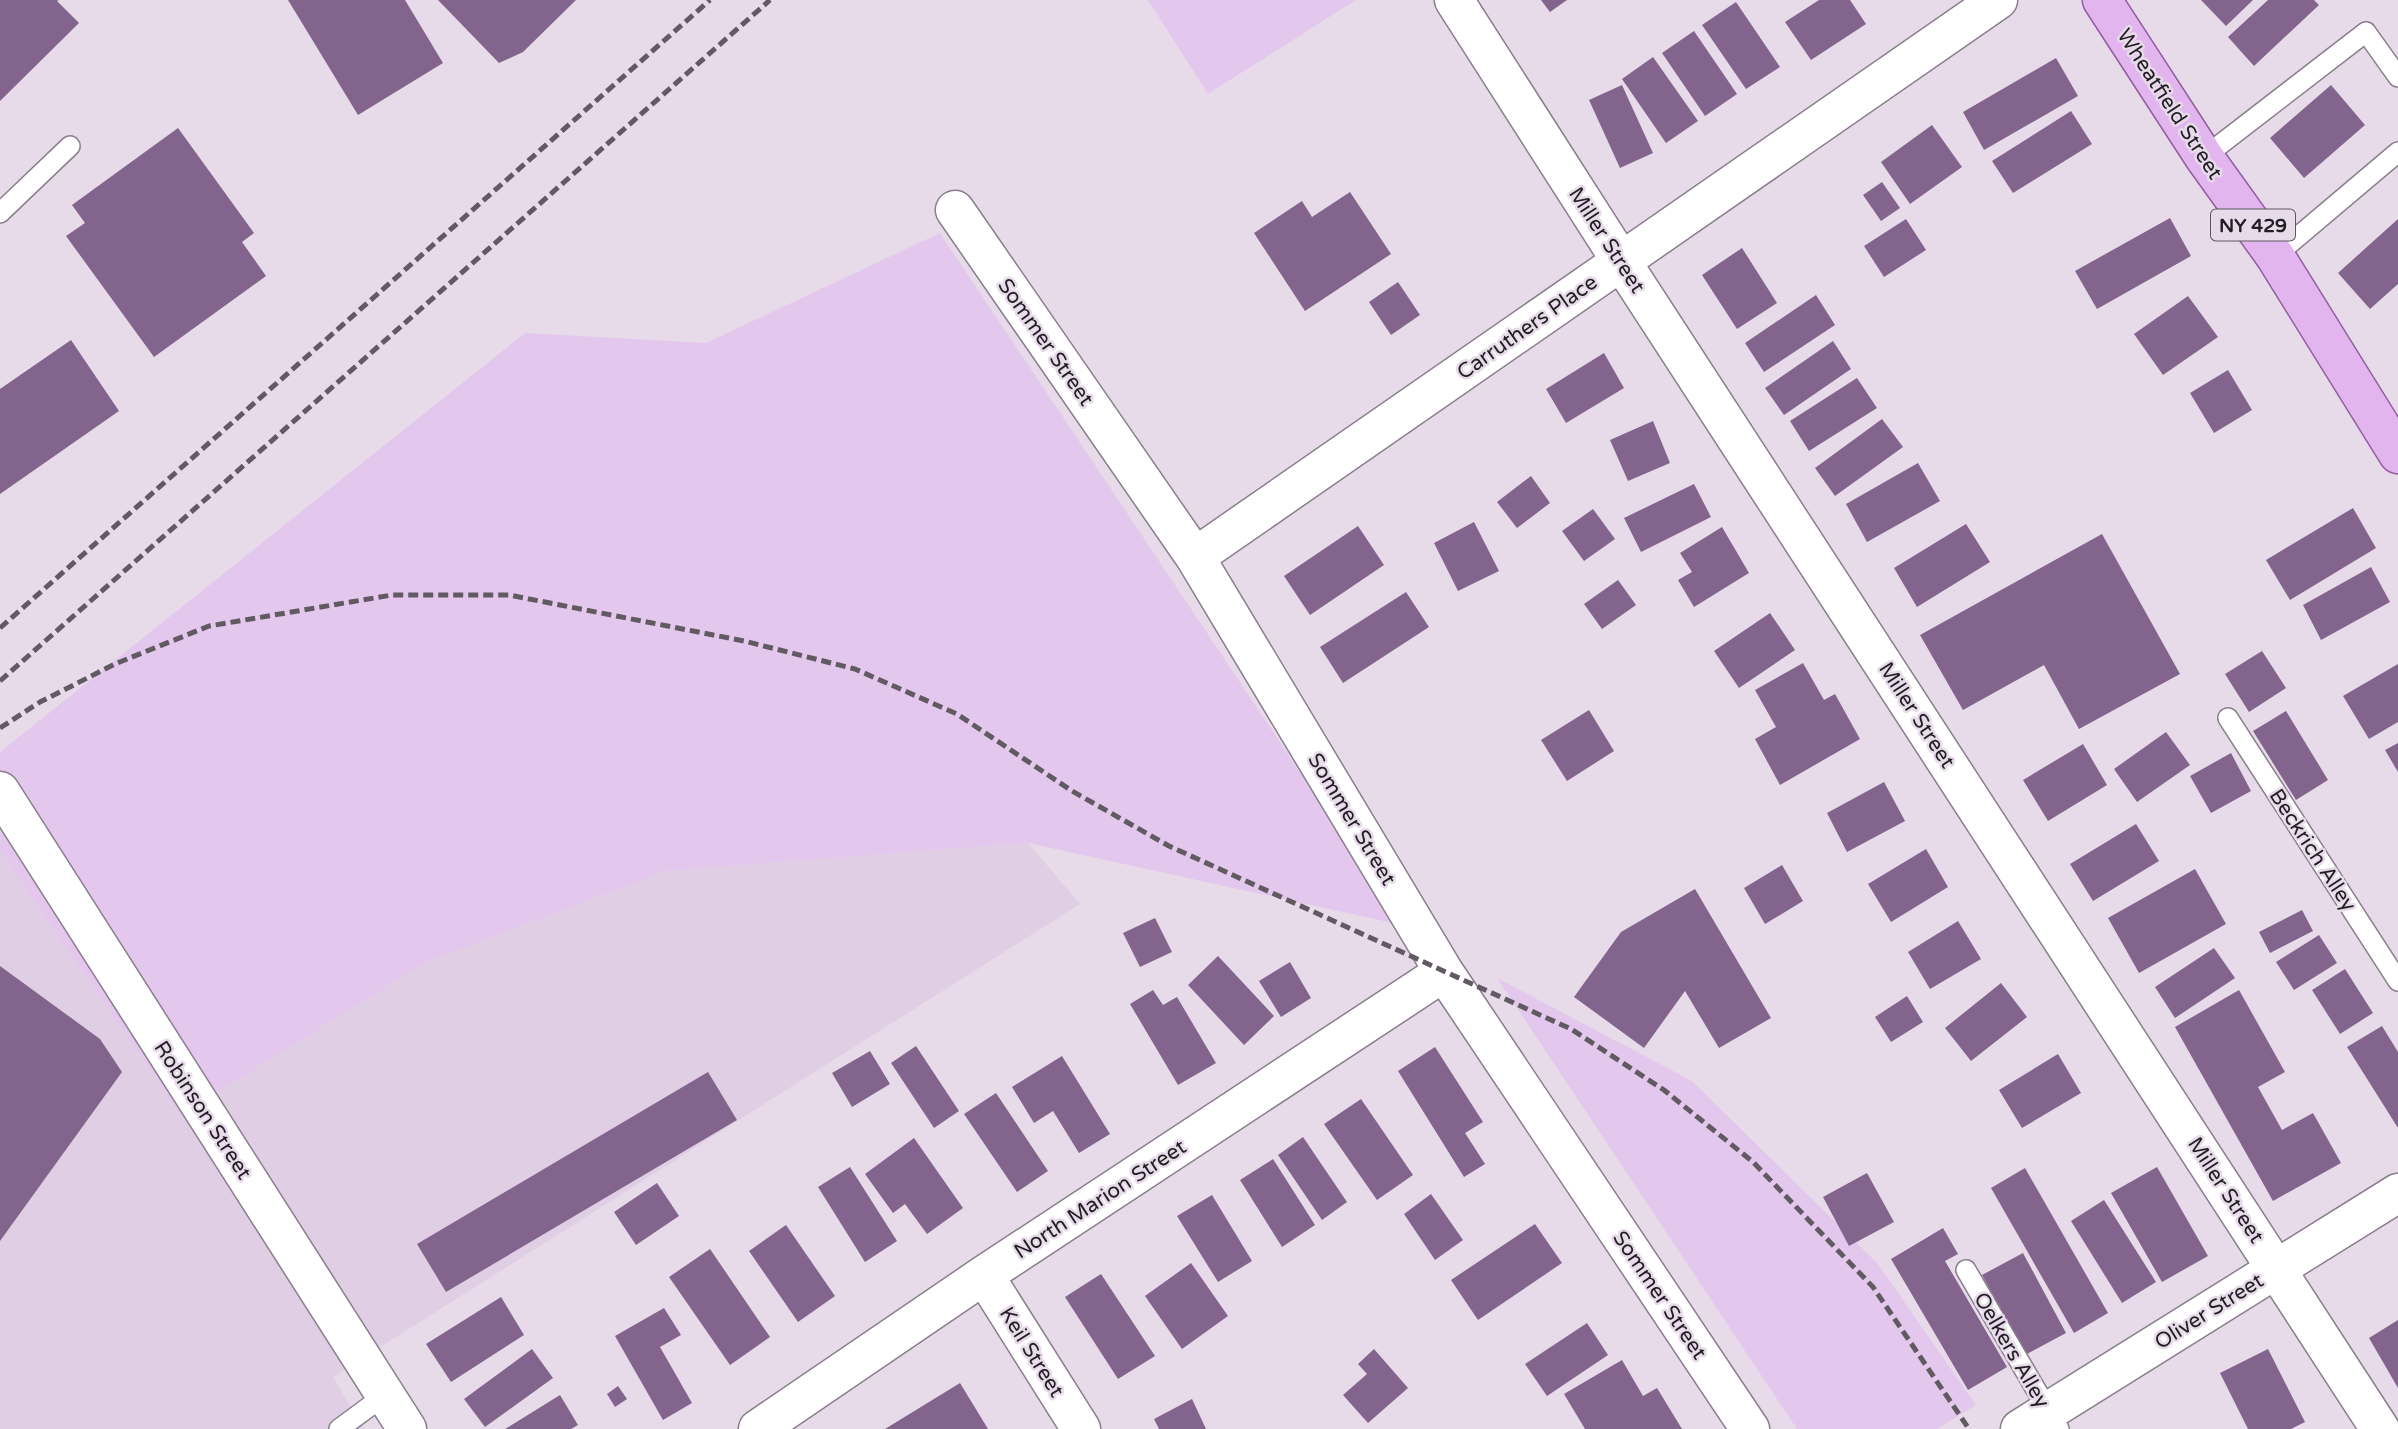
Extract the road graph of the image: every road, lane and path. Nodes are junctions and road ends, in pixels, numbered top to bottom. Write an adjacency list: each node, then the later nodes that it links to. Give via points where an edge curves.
1 (1454, 0): 11 (street, Miller Street)
2 (1998, 0): 11 (street, Carruthers Place)
3 (2102, 0): 7 (main road, Wheatfield Street / NY 429)
4 (2398, 77): 7 (lane, via 2366,32)
5 (70, 146): 9 (lane)
6 (2398, 152): 10 (lane)
7 (2204, 157): 10 (main road, Wheatfield Street / NY 429)
8 (955, 210): 13 (street, Sommer Street)
9 (0, 213)
10 (2275, 256): 12 (main road, Wheatfield Street / NY 429)
11 (1621, 261): 13 (street, Carruthers Place); 19 (street, Miller Street)
12 (2398, 454)
13 (1195, 557): 16 (street, Sommer Street)
14 (2228, 718): 17 (lane, Beckrich Alley)
15 (0, 791): 22 (street, Robinson Street)
16 (1444, 972): 21 (street, North Marion Street); 28 (street, Sommer Street)
17 (2398, 981)
18 (2398, 1193): 19 (street, Oliver Street)
19 (2277, 1268): 23 (street, Oliver Street); 29 (street, Miller Street)
20 (1966, 1270): 23 (lane, Oelkers Alley)
21 (984, 1275): 26 (street, North Marion Street); 27 (street, Keil Street)
22 (385, 1395): 24 (lane); 25 (street, Robinson Street)
23 (2042, 1423)
24 (339, 1429)
25 (407, 1429)
26 (758, 1429)
27 (1081, 1429)
28 (1749, 1429)
29 (2380, 1429)

